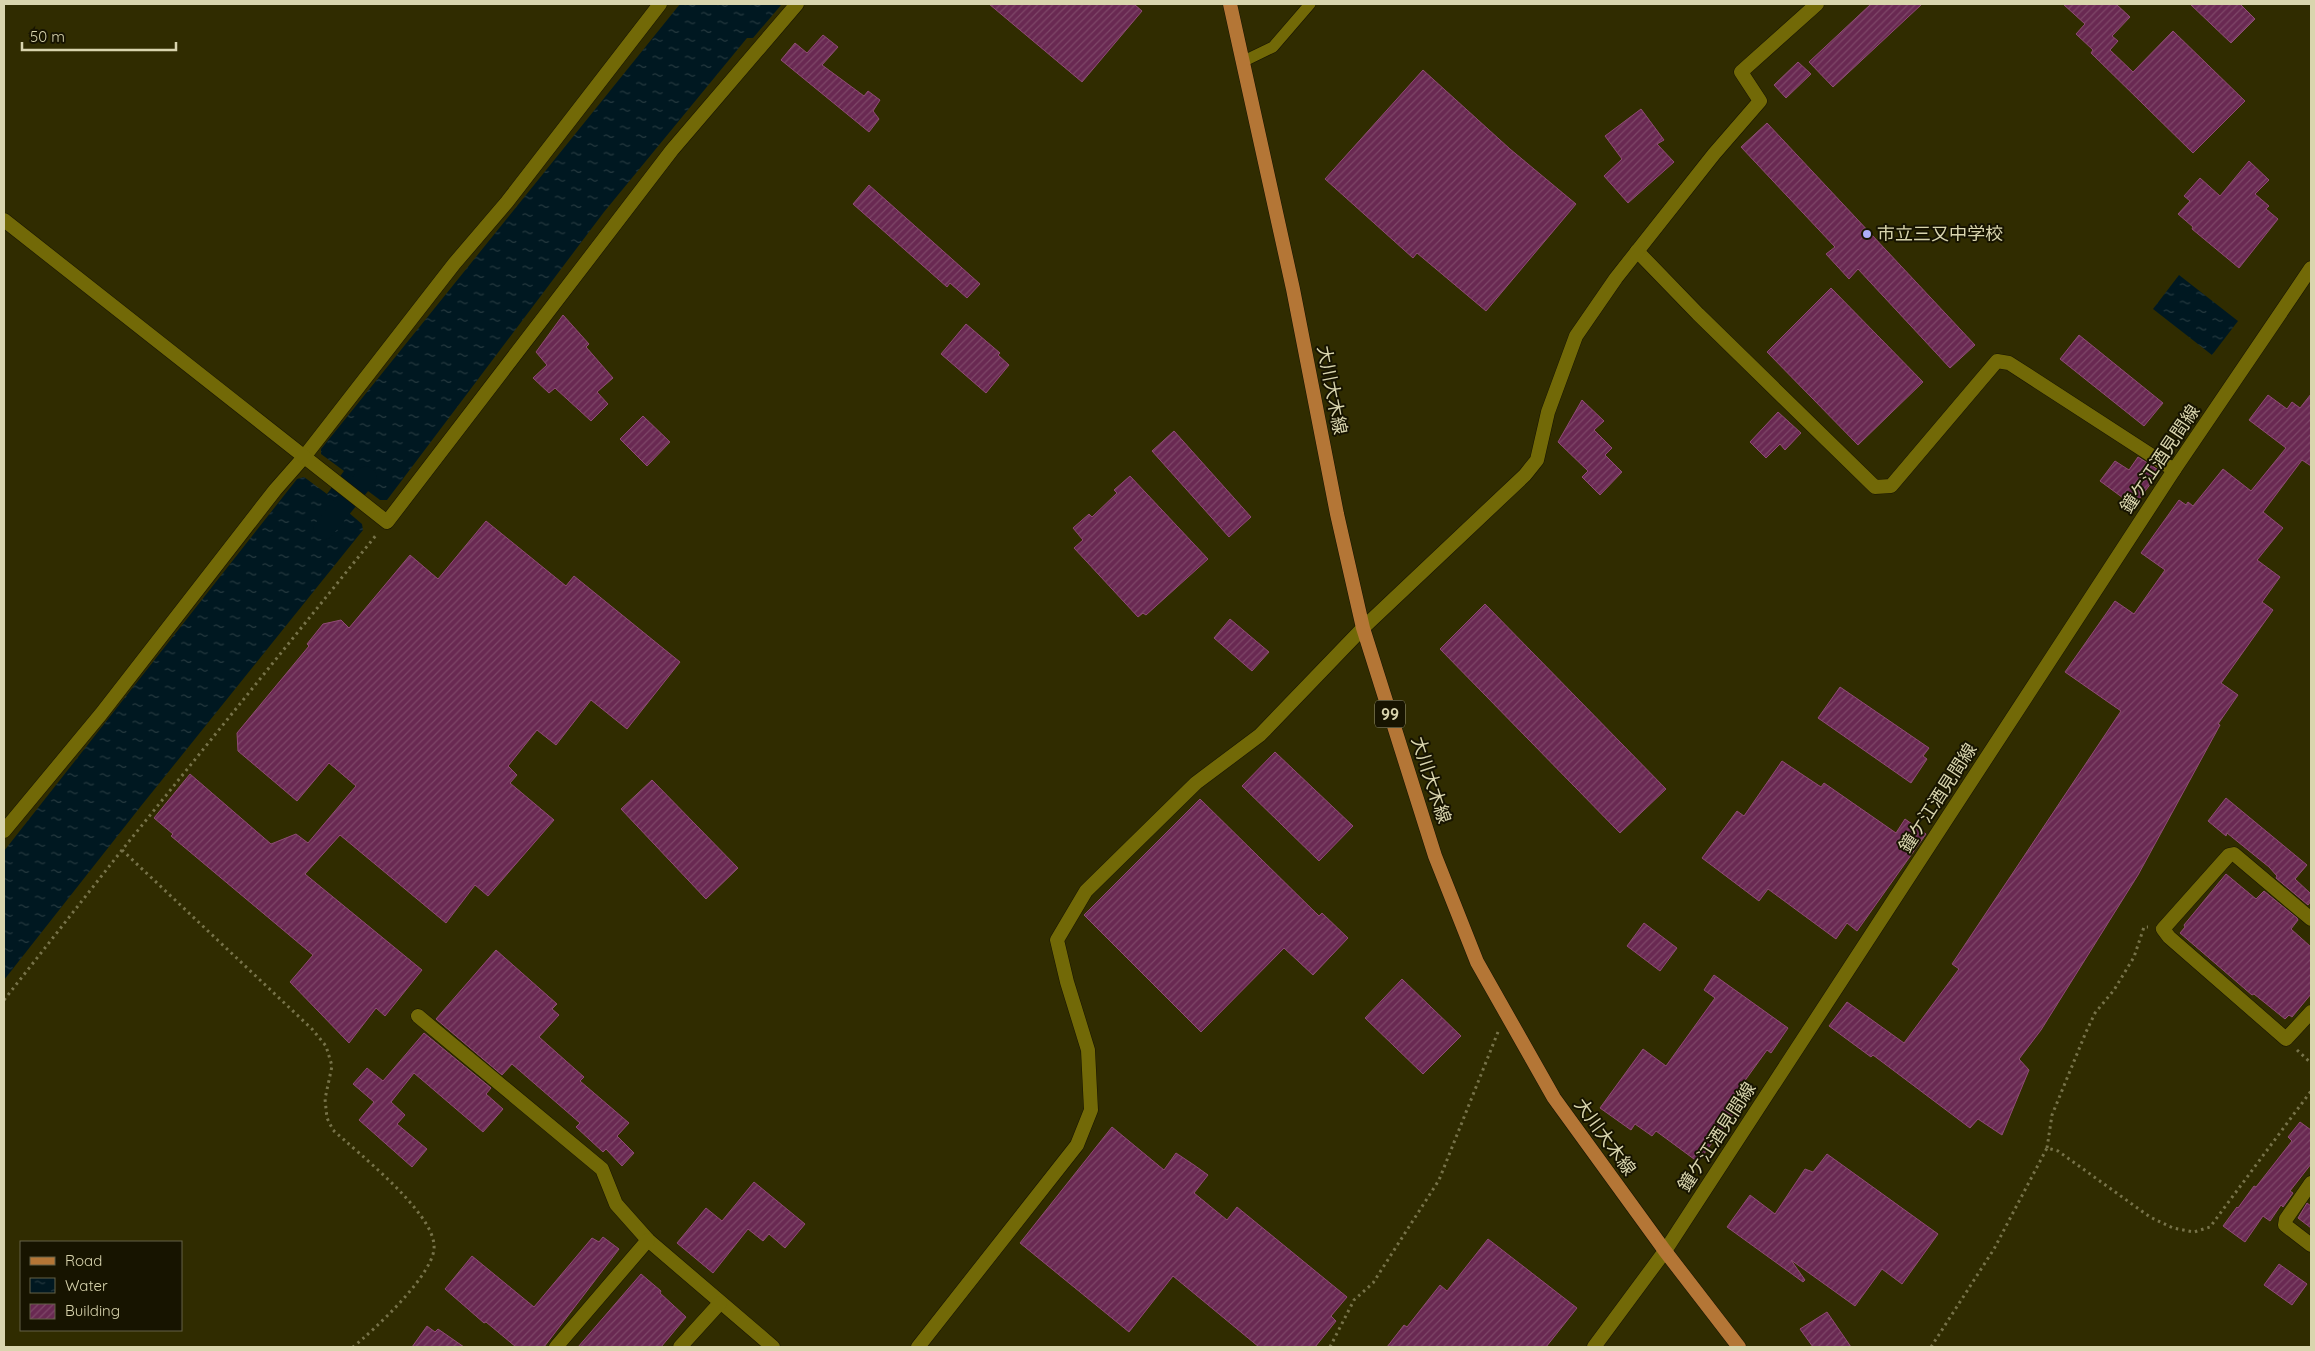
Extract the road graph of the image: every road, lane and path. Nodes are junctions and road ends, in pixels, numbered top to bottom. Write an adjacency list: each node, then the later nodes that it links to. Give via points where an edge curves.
1 (660, 4): 10 (street, via 507,202 454,264)
2 (797, 4): 12 (street, via 672,150)
3 (1230, 4): 6 (main road, 大川大木線 / 99)
4 (1310, 4): 6 (lane, via 1273,47)
5 (1817, 4): 8 (street, via 1741,72 1760,101)
6 (1244, 61): 13 (main road, 大川大木線 / 99)
7 (4, 220): 10 (street)
8 (1638, 251): 11 (street, via 1875,487 1891,486 1997,361 2009,363); 13 (street, via 1576,336 1548,412 1537,460)
9 (2311, 268): 11 (street, 鐘ケ江酒見間線)
10 (308, 461): 12 (street); 14 (street, via 275,490 101,714)
11 (2174, 470): 27 (street, 鐘ケ江酒見間線)
12 (387, 522): 15 (path)
13 (1363, 628): 20 (main road, 大川大木線 / 99, via 1435,856 1477,962); 33 (street, via 1260,734 1196,783 1086,891 1057,940 1088,1050 1091,1110 1077,1145)
14 (4, 831)
15 (122, 850): 18 (path); 29 (path, via 312,1029 326,1046 332,1066 325,1099 327,1118 333,1130 416,1208 428,1228 435,1246 428,1268 395,1308)
16 (2311, 918): 17 (street, via 2234,854 2228,855)
17 (2163, 928): 19 (street, via 2286,1039); 23 (path, via 2144,927 2134,957 2095,1013 2052,1116)
18 (4, 1000)
19 (2311, 1012)
20 (1507, 1014): 27 (main road, 大川大木線 / 99, via 1554,1098); 34 (path, via 1439,1180 1372,1283 1354,1300)
21 (418, 1016): 25 (street, via 602,1168 616,1204)
22 (2311, 1092): 23 (path, via 2210,1227 2194,1232 2173,1228 2150,1217 2058,1151)
23 (2047, 1148): 37 (path, via 1994,1249)
24 (2311, 1183): 26 (street, via 2285,1225)
25 (648, 1240): 28 (street); 30 (street)
26 (2311, 1246)
27 (1665, 1251): 35 (street, 鐘ケ江酒見間線); 36 (main road, 大川大木線 / 99)
28 (720, 1303): 31 (street); 32 (street)
29 (356, 1347)
30 (556, 1347)
31 (680, 1347)
32 (773, 1347)
33 (918, 1347)
34 (1330, 1347)
35 (1594, 1347)
36 (1739, 1347)
37 (1931, 1347)

